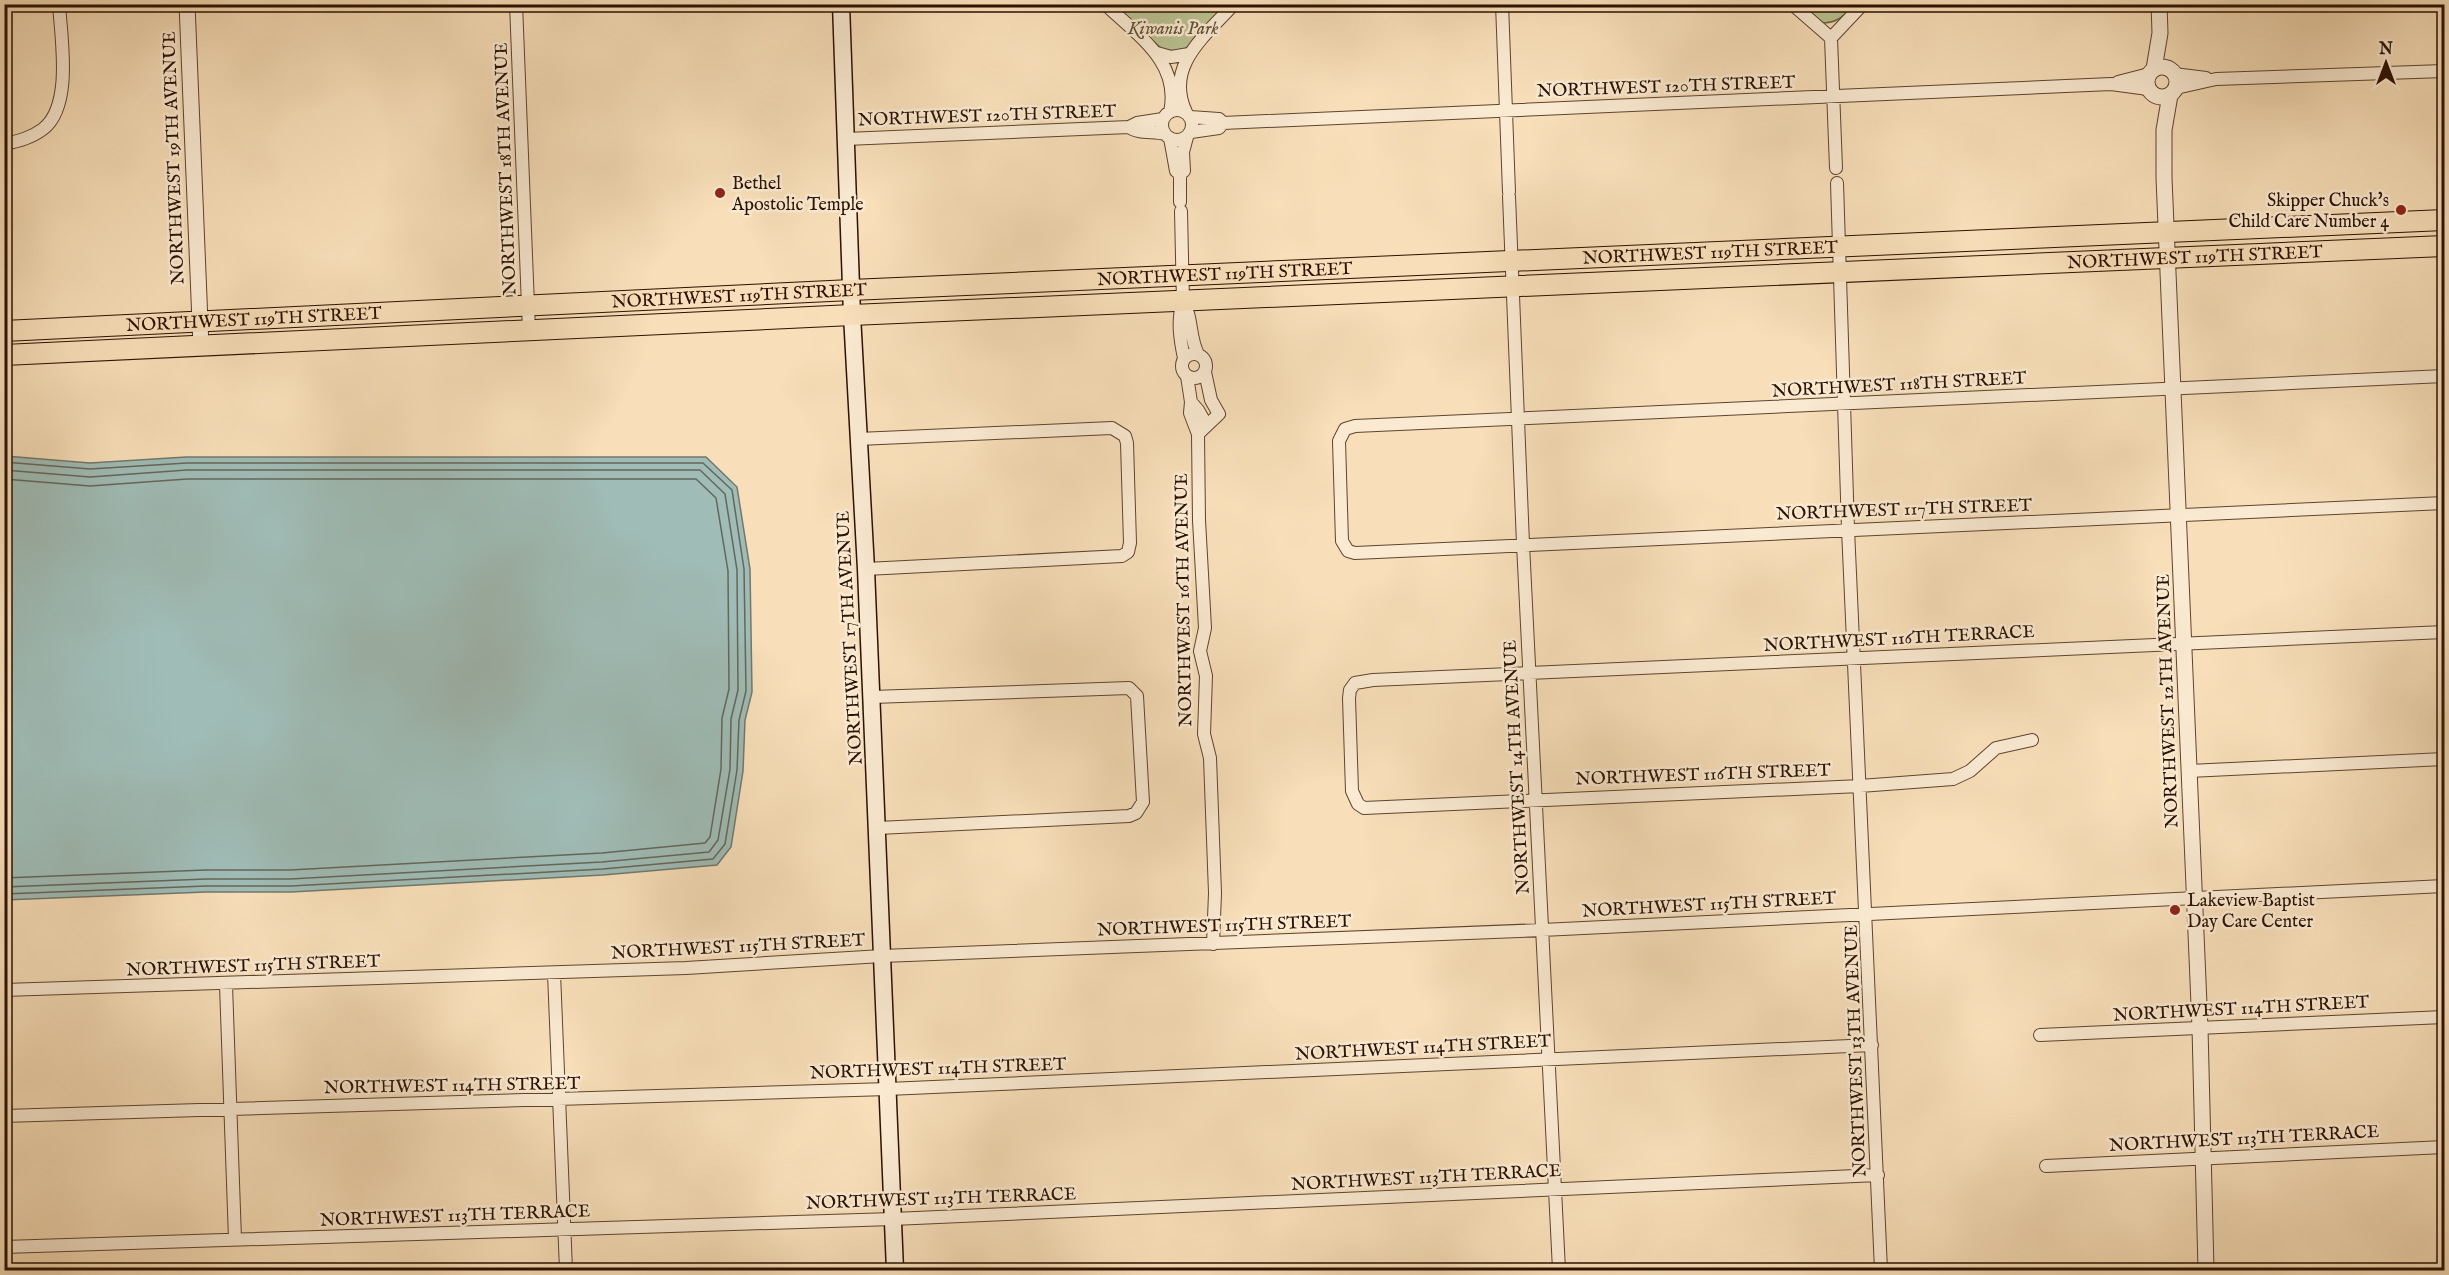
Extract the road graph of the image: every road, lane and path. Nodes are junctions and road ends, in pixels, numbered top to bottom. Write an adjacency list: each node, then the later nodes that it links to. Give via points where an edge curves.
1 (59, 4): 25 (street, via 63,87 57,109 45,128 26,140)
2 (187, 4): 42 (street, NORTHWEST 19TH AVENUE)
3 (516, 4): 40 (street, NORTHWEST 18TH AVENUE)
4 (841, 4): 24 (main road, NORTHWEST 17TH AVENUE)
5 (1105, 4): 12 (street)
6 (1234, 4): 13 (street)
7 (1502, 4): 17 (street, NORTHWEST 14TH AVENUE)
8 (1792, 4): 11 (street)
9 (1863, 4): 11 (street)
10 (2159, 4): 15 (street, NORTHWEST 12TH AVENUE)
11 (1831, 38): 16 (street)
12 (1157, 53): 13 (street, via 1171,57); 19 (street, via 1170,78 1172,96)
13 (1189, 54): 18 (street, via 1180,83 1180,98)
14 (2445, 71): 15 (street, NORTHWEST 120TH STREET)
15 (2162, 82): 16 (street, NORTHWEST 120TH STREET); 30 (street, NORTHWEST 12TH AVENUE)
16 (1832, 97): 17 (street, NORTHWEST 120TH STREET); 26 (street)
17 (1506, 111): 20 (street, NORTHWEST 120TH STREET); 34 (street, NORTHWEST 14TH AVENUE)
18 (1188, 114): 19 (street, NORTHWEST 120TH STREET, via 1178,110); 20 (street, NORTHWEST 120TH STREET); 22 (street, via 1193,123)
19 (1167, 115): 21 (street, NORTHWEST 120TH STREET); 23 (street, via 1162,126)
20 (1223, 123): 22 (street, NORTHWEST 120TH STREET, via 1219,128)
21 (1129, 127): 23 (street, NORTHWEST 120TH STREET, via 1135,132 1153,131); 24 (street, NORTHWEST 120TH STREET)
22 (1189, 134): 23 (street, NORTHWEST 120TH STREET, via 1179,140); 27 (street, via 1183,152 1184,171)
23 (1168, 136): 27 (street)
24 (846, 139): 38 (main road, NORTHWEST 17TH AVENUE)
25 (4, 144)
26 (1836, 168)
27 (1180, 174): 36 (street, NORTHWEST 16TH AVENUE)
28 (1837, 183): 32 (street, NORTHWEST 13TH AVENUE)
29 (2445, 220): 30 (highway, NORTHWEST 119TH STREET)
30 (2167, 232): 32 (highway, NORTHWEST 119TH STREET); 33 (street, NORTHWEST 12TH AVENUE)
31 (2445, 246): 33 (highway, NORTHWEST 119TH STREET)
32 (1839, 247): 34 (highway, NORTHWEST 119TH STREET); 35 (street, NORTHWEST 13TH AVENUE)
33 (2168, 258): 35 (highway, NORTHWEST 119TH STREET); 52 (street, NORTHWEST 12TH AVENUE)
34 (1512, 262): 36 (highway, NORTHWEST 119TH STREET); 37 (street, NORTHWEST 14TH AVENUE)
35 (1839, 272): 37 (highway, NORTHWEST 119TH STREET); 55 (street, NORTHWEST 13TH AVENUE)
36 (1182, 276): 38 (highway, NORTHWEST 119TH STREET); 39 (street, NORTHWEST 16TH AVENUE)
37 (1512, 286): 39 (highway, NORTHWEST 119TH STREET); 56 (street, NORTHWEST 14TH AVENUE)
38 (851, 290): 40 (highway, NORTHWEST 119TH STREET); 41 (main road, NORTHWEST 17TH AVENUE)
39 (1183, 302): 41 (highway, NORTHWEST 119TH STREET); 46 (street, NORTHWEST 16TH AVENUE, via 1190,313 1192,343); 48 (street, NORTHWEST 16TH AVENUE, via 1179,314)
40 (528, 306): 42 (highway, NORTHWEST 119TH STREET); 44 (street, NORTHWEST 18TH AVENUE)
41 (852, 315): 44 (highway, NORTHWEST 119TH STREET); 58 (main road, NORTHWEST 17TH AVENUE)
42 (200, 322): 43 (highway, NORTHWEST 119TH STREET); 45 (street, NORTHWEST 19TH AVENUE)
43 (4, 331)
44 (529, 331): 45 (highway, NORTHWEST 119TH STREET)
45 (201, 347): 47 (highway, NORTHWEST 119TH STREET)
46 (1198, 354): 48 (street); 49 (street, NORTHWEST 16TH AVENUE, via 1206,364)
47 (4, 355)
48 (1184, 358): 50 (street, NORTHWEST 16TH AVENUE, via 1182,370)
49 (1205, 372): 50 (street, via 1199,378); 53 (street, NORTHWEST 16TH AVENUE)
50 (1187, 376): 54 (street, NORTHWEST 16TH AVENUE)
51 (2445, 376): 52 (street, NORTHWEST 118TH STREET)
52 (2174, 388): 55 (street, NORTHWEST 118TH STREET); 60 (street, NORTHWEST 12TH AVENUE)
53 (1210, 400): 54 (street); 57 (street, NORTHWEST 16TH AVENUE, via 1219,414)
54 (1193, 404): 57 (street, NORTHWEST 16TH AVENUE, via 1190,413)
55 (1843, 405): 56 (street, NORTHWEST 118TH STREET); 61 (street, NORTHWEST 13TH AVENUE)
56 (1519, 420): 62 (street, NORTHWEST 14TH AVENUE); 63 (street, NORTHWEST 118TH STREET, via 1345,429 1339,441 1342,541 1348,551)
57 (1202, 429): 81 (street, NORTHWEST 16TH AVENUE, via 1199,520 1205,628 1200,651 1206,676 1204,734 1210,758)
58 (858, 439): 64 (main road, NORTHWEST 17TH AVENUE); 64 (street, via 1112,428 1125,435 1127,443 1130,543 1128,552 1122,556)
59 (2445, 503): 60 (street, NORTHWEST 117TH STREET)
60 (2179, 516): 61 (street, NORTHWEST 117TH STREET); 66 (street, NORTHWEST 12TH AVENUE)
61 (1848, 529): 62 (street, NORTHWEST 117TH STREET); 67 (street, NORTHWEST 13TH AVENUE)
62 (1523, 544): 63 (street, NORTHWEST 117TH STREET); 68 (street, NORTHWEST 14TH AVENUE)
63 (1365, 552)
64 (866, 569): 69 (main road, NORTHWEST 17TH AVENUE)
65 (2445, 632): 66 (street, NORTHWEST 116TH TERRACE)
66 (2185, 643): 67 (street, NORTHWEST 116TH TERRACE); 72 (street, NORTHWEST 12TH AVENUE)
67 (1854, 658): 68 (street, NORTHWEST 116TH TERRACE); 73 (street, NORTHWEST 13TH AVENUE)
68 (1530, 672): 74 (street, NORTHWEST 14TH AVENUE); 75 (street, NORTHWEST 116TH TERRACE, via 1355,683 1348,698 1352,791)
69 (872, 698): 76 (main road, NORTHWEST 17TH AVENUE); 76 (street, via 1122,687 1133,691 1137,696 1143,802 1129,816)
70 (2032, 740): 73 (street, NORTHWEST 116TH STREET, via 1996,748 1970,771 1953,779)
71 (2445, 759): 72 (street)
72 (2189, 771): 78 (street, NORTHWEST 12TH AVENUE)
73 (1860, 786): 74 (street, NORTHWEST 116TH STREET); 79 (street, NORTHWEST 13TH AVENUE)
74 (1535, 799): 75 (street, NORTHWEST 116TH STREET); 80 (street, NORTHWEST 14TH AVENUE)
75 (1364, 808)
76 (878, 828): 82 (main road, NORTHWEST 17TH AVENUE)
77 (2445, 886): 78 (street, NORTHWEST 115TH STREET)
78 (2193, 899): 79 (street, NORTHWEST 115TH STREET); 87 (street, NORTHWEST 12TH AVENUE)
79 (1867, 915): 80 (street, NORTHWEST 115TH STREET); 89 (street, NORTHWEST 13TH AVENUE)
80 (1542, 930): 81 (street, NORTHWEST 115TH STREET); 90 (street, NORTHWEST 14TH AVENUE)
81 (1213, 944): 82 (street, NORTHWEST 115TH STREET)
82 (882, 956): 83 (street, NORTHWEST 115TH STREET); 91 (main road, NORTHWEST 17TH AVENUE)
83 (554, 973): 84 (street, NORTHWEST 115TH STREET); 92 (street)
84 (226, 985): 85 (street, NORTHWEST 115TH STREET); 93 (street)
85 (4, 990)
86 (2445, 1017): 87 (street, NORTHWEST 114TH STREET)
87 (2200, 1028): 88 (street, NORTHWEST 114TH STREET); 96 (street, NORTHWEST 12TH AVENUE)
88 (2040, 1035)
89 (1872, 1045): 90 (street, NORTHWEST 114TH STREET); 98 (street, NORTHWEST 13TH AVENUE)
90 (1550, 1059): 91 (street, NORTHWEST 114TH STREET); 99 (street, NORTHWEST 14TH AVENUE)
91 (888, 1089): 92 (street, NORTHWEST 114TH STREET); 100 (main road, NORTHWEST 17TH AVENUE)
92 (558, 1100): 93 (street, NORTHWEST 114TH STREET); 101 (street)
93 (230, 1108): 94 (street, NORTHWEST 114TH STREET); 102 (street)
94 (4, 1116)
95 (2445, 1147): 96 (street, NORTHWEST 113TH TERRACE)
96 (2204, 1158): 97 (street, NORTHWEST 113TH TERRACE); 108 (street, NORTHWEST 12TH AVENUE)
97 (2046, 1166)
98 (1878, 1175): 99 (street, NORTHWEST 113TH TERRACE); 107 (street, NORTHWEST 13TH AVENUE)
99 (1557, 1190): 100 (street, NORTHWEST 113TH TERRACE); 106 (street, NORTHWEST 14TH AVENUE)
100 (893, 1219): 101 (street, NORTHWEST 113TH TERRACE); 105 (main road, NORTHWEST 17TH AVENUE)
101 (564, 1229): 102 (street, NORTHWEST 113TH TERRACE); 104 (street)
102 (235, 1239): 103 (street, NORTHWEST 113TH TERRACE)
103 (4, 1248)
104 (566, 1270)
105 (896, 1270)
106 (1559, 1270)
107 (1881, 1270)
108 (2206, 1270)

